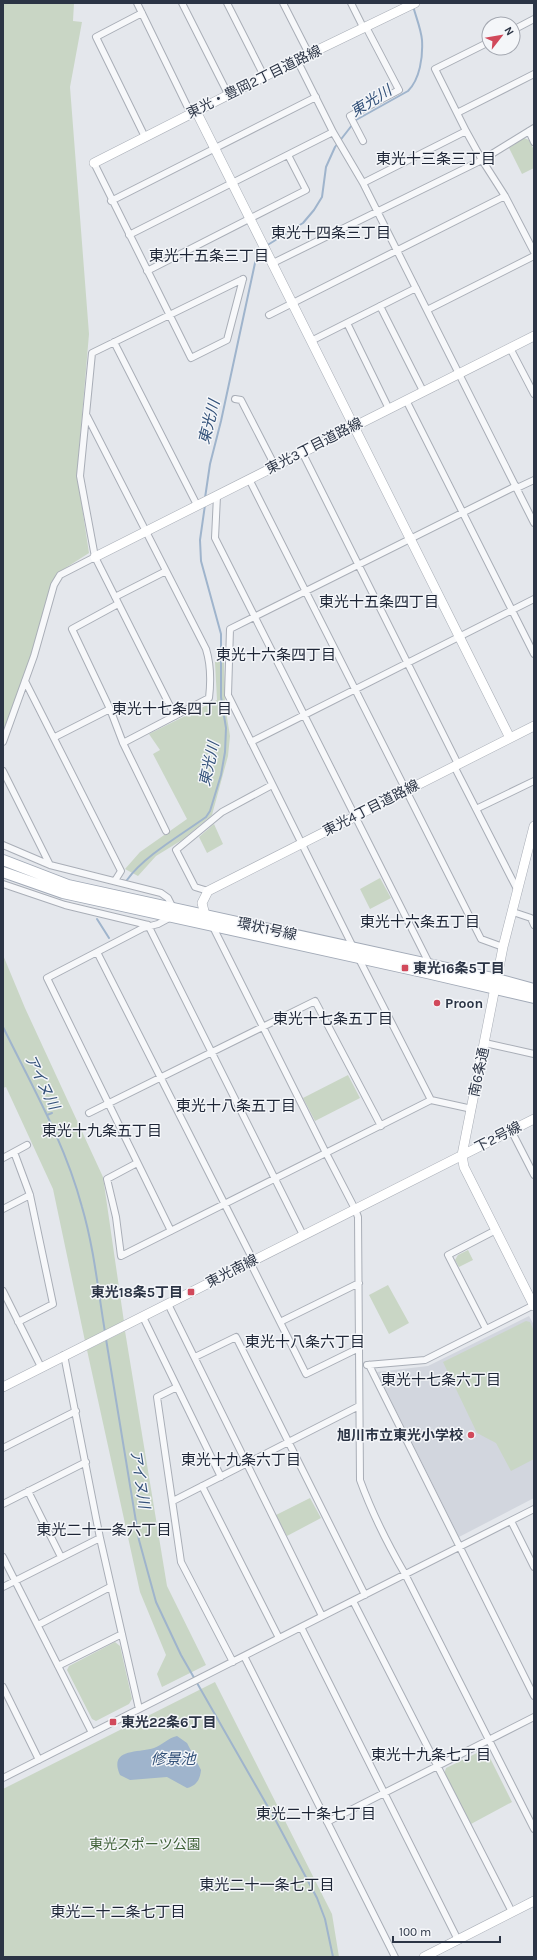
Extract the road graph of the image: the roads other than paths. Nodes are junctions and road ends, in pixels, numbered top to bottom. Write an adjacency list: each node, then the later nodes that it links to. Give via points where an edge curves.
1 (137, 3): 7 (street)
2 (182, 3): 16 (street)
3 (227, 3): 15 (street)
4 (283, 3): 12 (street)
5 (351, 3): 10 (street)
6 (408, 5): 10 (street, 東光・豊岡2丁目道路線)
7 (142, 13): 18 (street); 23 (street, via 96,37)
8 (534, 19): 9 (street)
9 (521, 26)
10 (365, 28): 12 (street, 東光・豊岡2丁目道路線); 24 (street, via 399,90 350,116)
11 (481, 46): 19 (street, via 435,69)
12 (309, 54): 13 (street, 東光・豊岡2丁目道路線)
13 (298, 60): 15 (street, 東光・豊岡2丁目道路線); 17 (street)
14 (534, 74): 19 (street)
15 (264, 76): 16 (street, 東光・豊岡2丁目道路線)
16 (228, 94): 18 (street, 東光・豊岡2丁目道路線)
17 (316, 97): 22 (street); 26 (street)
18 (194, 112): 23 (street, 東光・豊岡2丁目道路線); 26 (street)
19 (457, 113): 21 (street)
20 (531, 130): 25 (street); 28 (street)
21 (466, 131): 28 (street); 31 (street)
22 (335, 135): 27 (street); 31 (street)
23 (145, 136): 29 (street, 東光・豊岡2丁目道路線)
24 (363, 141)
25 (534, 142)
26 (215, 148): 30 (street); 33 (street)
27 (288, 155): 30 (street); 35 (street, via 306,190)
28 (482, 160): 32 (street); 34 (street)
29 (94, 163): 33 (street)
30 (232, 183): 35 (street); 36 (street)
31 (363, 183): 34 (street)
32 (505, 196): 37 (street); 38 (street)
33 (111, 200): 36 (street)
34 (377, 212): 37 (street); 40 (street)
35 (250, 218): 40 (street); 41 (street)
36 (129, 235): 41 (street)
37 (397, 250): 42 (street); 43 (street)
38 (534, 252)
39 (534, 256): 45 (street)
40 (272, 260): 43 (street)
41 (147, 271): 46 (street)
42 (416, 288): 44 (street); 45 (street)
43 (292, 303): 47 (street); 50 (street)
44 (380, 306): 48 (street); 54 (street)
45 (427, 310): 53 (street)
46 (168, 315): 46 (street, via 191,358 227,340 243,279); 51 (street)
47 (269, 315)
48 (347, 323): 50 (street); 58 (street)
49 (534, 336): 52 (street, 東光3丁目道路線)
50 (311, 341): 60 (street)
51 (114, 342): 59 (street, via 92,353); 67 (street)
52 (510, 348): 53 (street, 東光3丁目道路線); 55 (street)
53 (459, 374): 54 (street, 東光3丁目道路線); 65 (street)
54 (423, 391): 57 (street, 東光3丁目道路線)
55 (534, 394)
56 (235, 399): 62 (street, via 241,400)
57 (406, 400): 58 (street, 東光3丁目道路線); 68 (street)
58 (389, 408): 60 (street, 東光3丁目道路線)
59 (87, 416): 70 (street); 72 (street, via 80,476)
60 (354, 427): 61 (street, 東光3丁目道路線); 71 (street)
61 (302, 452): 62 (street, 東光3丁目道路線); 73 (street)
62 (275, 466): 63 (street, 東光3丁目道路線)
63 (249, 479): 66 (street, 東光3丁目道路線); 75 (street)
64 (534, 480): 65 (street)
65 (516, 487): 68 (street); 69 (street)
66 (214, 497): 67 (street, 東光3丁目道路線); 80 (street, via 215,538)
67 (199, 505): 70 (street, 東光3丁目道路線)
68 (462, 512): 71 (street); 79 (street)
69 (534, 523)
70 (146, 531): 72 (street, 東光3丁目道路線); 74 (street)
71 (410, 538): 73 (street); 81 (street)
72 (94, 557): 76 (street); 84 (street, via 57,579)
73 (359, 564): 75 (street); 83 (street)
74 (166, 571): 76 (street); 88 (street, via 206,649 211,681 209,698)
75 (306, 590): 80 (street); 85 (street)
76 (115, 597): 78 (street)
77 (534, 599): 79 (street)
78 (118, 604): 86 (street, via 72,629); 88 (street)
79 (512, 610): 81 (street); 82 (street)
80 (255, 616): 87 (street); 93 (street, via 230,629 228,694)
81 (460, 637): 83 (street); 91 (street)
82 (534, 654)
83 (407, 663): 85 (street); 95 (street)
84 (25, 681): 90 (street); 92 (street)
85 (356, 689): 87 (street); 99 (street)
86 (110, 709): 90 (street); 94 (street)
87 (305, 715): 93 (street); 101 (street)
88 (175, 716): 94 (street)
89 (534, 726): 91 (street, 東光4丁目道路線)
90 (55, 737): 109 (street, via 121,871)
91 (510, 738): 95 (street, 東光4丁目道路線)
92 (3, 742)
93 (251, 742): 98 (street)
94 (123, 743): 103 (street)
95 (456, 765): 99 (street, 東光4丁目道路線); 100 (street)
96 (3, 771): 107 (street)
97 (534, 781): 100 (street)
98 (272, 785): 104 (street); 111 (street, via 222,812 176,850 194,887)
99 (406, 790): 101 (street, 東光4丁目道路線); 120 (street, via 481,939)
100 (476, 809): 112 (street)
101 (354, 816): 104 (street, 東光4丁目道路線); 123 (street)
102 (534, 826): 112 (street, 南6条通)
103 (166, 831)
104 (302, 842): 111 (street, 東光4丁目道路線); 119 (street)
105 (3, 845): 107 (street)
106 (3, 860): 113 (main road, 環状1号線, via 68,885)
107 (50, 865): 109 (street)
108 (3, 872): 113 (main road, 環状1号線, via 63,893)
109 (117, 882): 113 (street, via 162,893 168,898)
110 (3, 884): 116 (street, via 65,905)
111 (208, 891): 115 (street, via 202,904)
112 (518, 892): 114 (street, 南6条通)
113 (173, 912): 115 (main road, 環状1号線); 116 (street, via 158,924); 117 (main road, 環状1号線)
114 (513, 912): 118 (street, via 531,918); 120 (street, 南6条通)
115 (205, 915): 117 (street); 119 (main road, 環状1号線)
116 (148, 925): 121 (street); 129 (street)
117 (212, 925): 122 (main road, 環状1号線); 127 (street)
118 (534, 925)
119 (354, 947): 122 (street); 123 (main road, 環状1号線)
120 (503, 947): 124 (street, 南6条通)
121 (97, 952): 131 (street); 133 (street, via 47,978)
122 (359, 958): 123 (main road, 環状1号線); 132 (street)
123 (428, 968): 124 (main road, 環状1号線)
124 (497, 984): 125 (main road, 環状1号線); 126 (main road, 環状1号線); 128 (street, 南6条通)
125 (534, 989)
126 (534, 998)
127 (263, 1026): 129 (street); 137 (street, via 315,1001); 141 (street)
128 (485, 1043): 130 (street); 134 (street, 南6条通)
129 (210, 1053): 131 (street); 147 (street)
130 (534, 1054)
131 (160, 1078): 133 (street); 149 (street)
132 (431, 1100): 134 (street); 137 (street)
133 (108, 1104): 135 (street); 144 (street)
134 (472, 1109): 142 (street, 南6条通)
135 (89, 1113)
136 (534, 1119): 138 (street, 下2号線)
137 (381, 1126): 141 (street)
138 (511, 1130): 142 (street, 下2号線); 145 (street)
139 (26, 1146): 140 (street)
140 (14, 1152): 143 (street); 148 (street)
141 (326, 1153): 147 (street); 151 (street)
142 (462, 1155): 151 (street, 東光南線); 152 (street, 南6条通, via 464,1167)
143 (3, 1158)
144 (137, 1163): 153 (street); 153 (street, via 107,1179 116,1217 121,1256)
145 (531, 1163): 146 (street)
146 (534, 1175)
147 (274, 1180): 149 (street); 154 (street)
148 (30, 1195): 150 (street); 161 (street, via 53,1304)
149 (224, 1205): 153 (street); 155 (street)
150 (3, 1209)
151 (355, 1209): 154 (street, 東光南線); 156 (street, via 358,1217)
152 (496, 1230): 159 (street, 南6条通); 163 (street, via 448,1255)
153 (171, 1231)
154 (303, 1235): 155 (street, 東光南線)
155 (251, 1261): 158 (street, 東光南線); 162 (street)
156 (359, 1283): 162 (street); 164 (street)
157 (3, 1291): 161 (street)
158 (168, 1304): 160 (street, 東光南線); 166 (street)
159 (534, 1305): 163 (street)
160 (144, 1317): 165 (street, 東光南線); 171 (street)
161 (18, 1322): 169 (street)
162 (280, 1322): 164 (street, via 306,1374)
163 (486, 1329): 167 (street, via 425,1360)
164 (359, 1348): 168 (street)
165 (64, 1355): 169 (street, 東光南線); 173 (street)
166 (195, 1357): 174 (street, via 236,1337); 177 (street)
167 (369, 1365): 168 (street); 186 (street)
168 (359, 1366): 172 (street)
169 (41, 1367): 170 (street, 東光南線)
170 (3, 1387)
171 (177, 1387): 178 (street); 181 (street, via 157,1398)
172 (359, 1406): 174 (street); 190 (street, via 360,1480 382,1535)
173 (76, 1411): 175 (street); 176 (street)
174 (288, 1442): 177 (street); 194 (street)
175 (3, 1448)
176 (86, 1462): 180 (street); 185 (street)
177 (246, 1464): 178 (street); 196 (street)
178 (221, 1477): 179 (street)
179 (202, 1486): 181 (street); 200 (street)
180 (28, 1491): 182 (street); 188 (street)
181 (173, 1501): 202 (street, via 181,1562)
182 (3, 1504)
183 (534, 1510): 184 (street)
184 (510, 1521): 186 (street); 189 (street)
185 (100, 1538): 188 (street); 193 (street)
186 (459, 1547): 190 (street); 205 (street)
187 (3, 1557): 191 (street)
188 (61, 1557): 191 (street)
189 (534, 1567)
190 (405, 1574): 194 (street); 209 (street)
191 (15, 1581): 192 (street); 197 (street)
192 (3, 1587)
193 (110, 1587): 197 (street); 199 (street)
194 (365, 1595): 195 (street)
195 (353, 1601): 196 (street); 211 (street)
196 (322, 1616): 198 (street)
197 (38, 1625): 203 (street)
198 (301, 1627): 200 (street); 213 (street)
199 (122, 1634): 203 (street); 206 (street)
200 (279, 1638): 201 (street)
201 (244, 1656): 202 (street); 215 (street)
202 (233, 1662): 206 (street)
203 (58, 1666): 208 (street)
204 (3, 1687): 210 (street)
205 (534, 1696)
206 (139, 1709): 208 (street)
207 (534, 1717): 209 (street)
208 (92, 1733): 210 (street)
209 (489, 1740): 211 (street); 214 (street)
210 (39, 1760): 212 (street)
211 (436, 1767): 213 (street); 218 (street)
212 (3, 1778)
213 (385, 1793): 215 (street); 219 (street)
214 (532, 1820): 216 (street)
215 (328, 1822): 220 (street)
216 (534, 1829)
217 (534, 1901): 218 (street)
218 (512, 1912): 219 (street)
219 (458, 1940): 221 (street)
220 (395, 1957)
221 (424, 1957)

